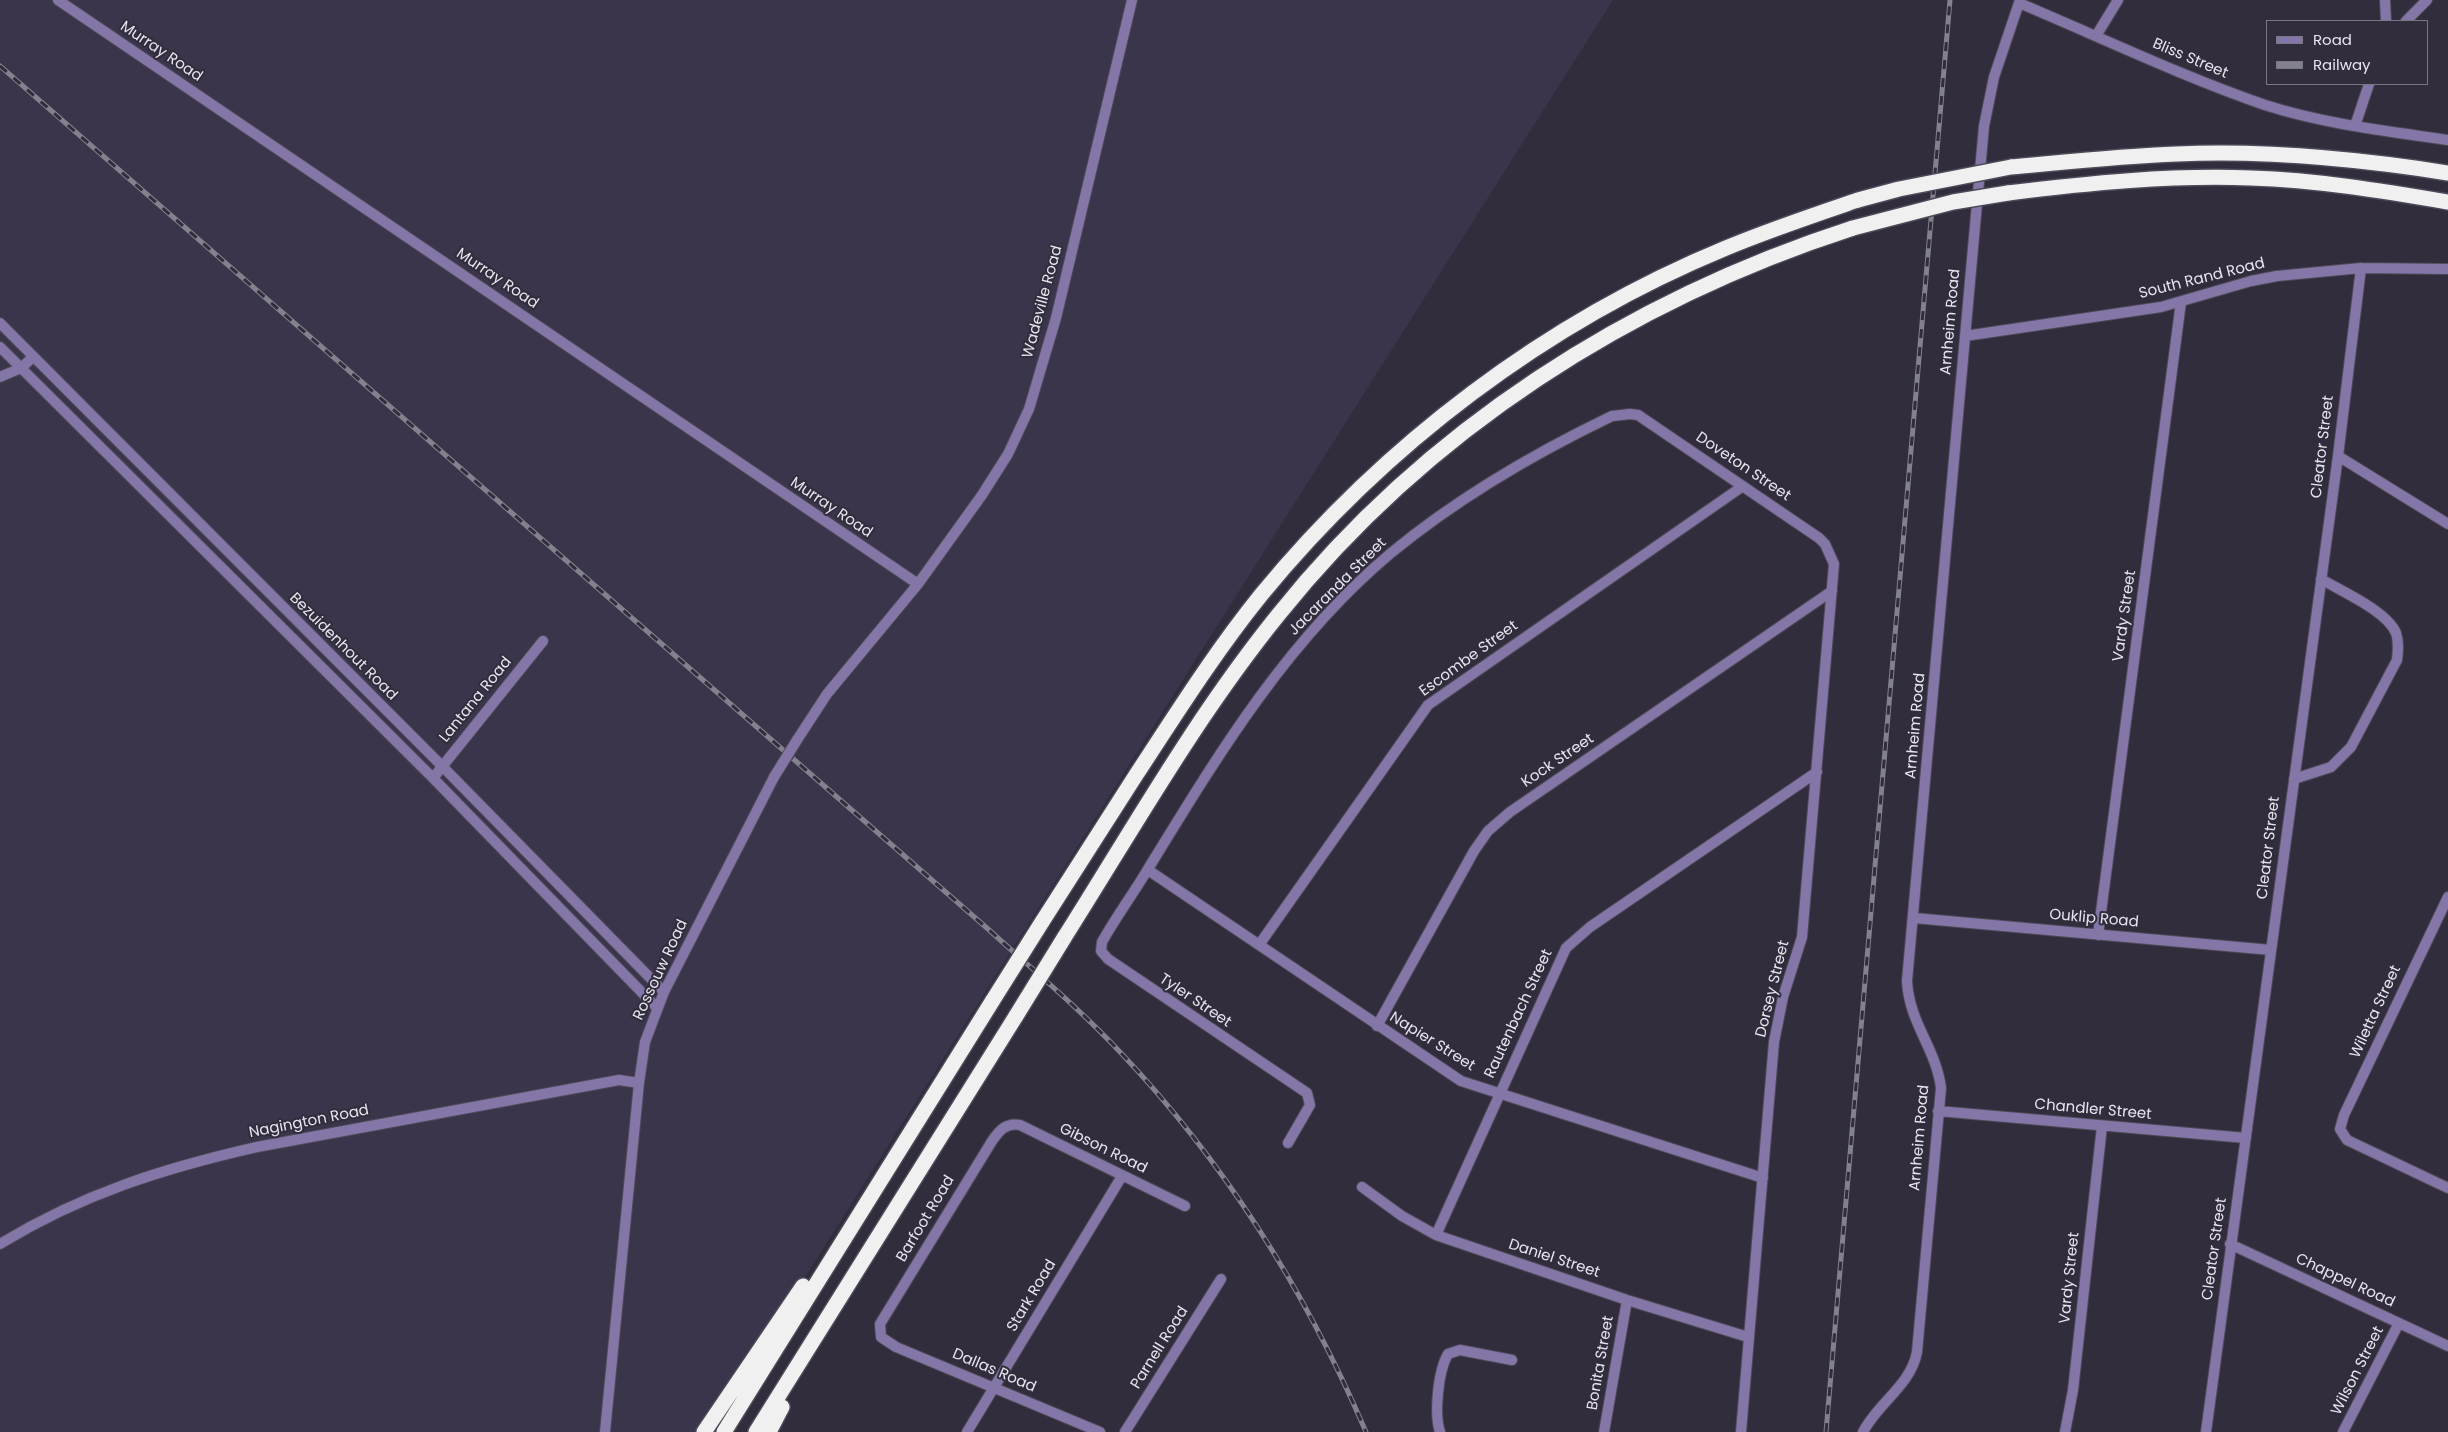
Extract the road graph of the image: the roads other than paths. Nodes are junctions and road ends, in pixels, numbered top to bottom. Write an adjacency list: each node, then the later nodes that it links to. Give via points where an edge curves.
1 (58, 0): 34 (street, Murray Road)
2 (1132, 0): 34 (street, Wadeville Road, via 1056,318 1029,410 1008,454 982,495)
3 (2118, 0): 9 (street)
4 (2385, 0): 7 (street)
5 (2427, 0): 8 (street)
6 (2019, 2): 9 (street, Bliss Street); 19 (street, Arnheim Road, via 1994,77 1986,117)
7 (2386, 20)
8 (2407, 20)
9 (2096, 36): 11 (street, Bliss Street, via 2266,105)
10 (2370, 85): 11 (street)
11 (2355, 126): 12 (street, Bliss Street)
12 (2448, 140)
13 (2448, 173): 63 (highway, bridge, via 2314,157 2178,154 2011,167 1907,187 1858,200 1725,248 1589,316 1532,352 1474,392 1371,477 1261,595 1219,650 1042,922)
14 (2448, 202): 77 (highway, bridge, via 2252,178 2094,182 1953,202 1853,228 1736,271 1604,336 1493,409 1389,495 1332,552 1238,667 1195,728)
15 (2361, 268): 16 (street, South Rand Road); 17 (street, South Rand Road, via 2251,280); 27 (street, Cleator Street)
16 (2448, 269)
17 (2181, 302): 19 (street, South Rand Road); 48 (street, Vardy Street)
18 (0, 323): 21 (street, Bezuidenhout Road)
19 (1965, 336): 47 (street, Arnheim Road)
20 (0, 347): 22 (street, Bezuidenhout Road)
21 (34, 357): 22 (street); 25 (street, Bezuidenhout Road)
22 (21, 368): 23 (street); 26 (street, Bezuidenhout Road)
23 (0, 376)
24 (1630, 414): 28 (street, Doveton Street, via 1646,420); 43 (street, Jacaranda Street, via 1612,416 1498,476 1423,528 1352,589 1290,655 1262,692 1220,752)
25 (113, 437): 26 (street); 30 (street, Bezuidenhout Road)
26 (102, 448): 31 (street, Bezuidenhout Road)
27 (2338, 456): 29 (street); 33 (street, Cleator Street)
28 (1743, 486): 32 (street, Doveton Street, via 1819,538); 49 (street, Escombe Street, via 1428,705)
29 (2448, 524)
30 (206, 531): 31 (street); 37 (street, Bezuidenhout Road)
31 (195, 541): 38 (street, Bezuidenhout Road)
32 (1831, 555): 35 (street, Dorsey Street, via 1834,572)
33 (2320, 579): 42 (street, Cleator Street); 42 (street, via 2385,619 2396,633 2399,646 2397,660 2351,747 2331,766)
34 (918, 584): 51 (street, Rossouw Road, bridge, via 828,694 797,740 774,777)
35 (1832, 592): 40 (street, Dorsey Street); 53 (street, Kock Street, via 1510,812 1488,831)
36 (543, 641): 39 (street, Lantana Road)
37 (362, 687): 38 (street); 39 (street, Bezuidenhout Road)
38 (352, 698): 41 (street, Bezuidenhout Road)
39 (442, 766): 41 (street, Lantana Road); 44 (street, Bezuidenhout Road)
40 (1817, 772): 55 (street, Rautenbach Street, via 1571,943 1562,954); 62 (street, Dorsey Street, via 1802,937 1783,997 1774,1042)
41 (432, 778): 45 (street, Bezuidenhout Road)
42 (2294, 779): 50 (street, Cleator Street)
43 (1148, 870): 49 (street, Napier Street); 60 (street, Tyler Street, via 1102,942 1101,951 1108,960 1307,1093 1310,1105)
44 (558, 884): 45 (street); 51 (street, Bezuidenhout Road)
45 (548, 896): 52 (street, Bezuidenhout Road)
46 (2448, 897): 65 (street, Wiletta Street, via 2340,1129 2347,1140)
47 (1914, 918): 48 (street, Ouklip Road); 56 (street, Arnheim Road, via 1908,994 1914,1019 1940,1077)
48 (2098, 935): 50 (street, Ouklip Road)
49 (1259, 945): 53 (street, Napier Street)
50 (2271, 950): 59 (street, Cleator Street)
51 (664, 992): 52 (street, Rossouw Road)
52 (657, 1008): 54 (street, Rossouw Road, via 645,1042)
53 (1377, 1026): 55 (street, Napier Street, via 1453,1076)
54 (639, 1083): 68 (street, Nagington Road, via 619,1080 601,1083 205,1159 153,1173 93,1196 36,1222); 79 (street, Rossouw Road)
55 (1499, 1094): 62 (street, Napier Street); 67 (street, Rautenbach Street)
56 (1938, 1111): 58 (street, Chandler Street); 90 (street, Arnheim Road, via 1916,1362)
57 (1006, 1126): 61 (street, Gibson Road, via 1020,1125); 73 (street, Barfoot Road, via 986,1149 882,1320)
58 (2102, 1126): 59 (street, Chandler Street); 91 (street, Vardy Street, via 2074,1380)
59 (2246, 1138): 69 (street, Cleator Street)
60 (1288, 1143)
61 (1122, 1176): 66 (street, Gibson Road); 78 (street, Stark Road)
62 (1763, 1178): 74 (street, Dorsey Street)
63 (878, 1184): 80 (highway, via 809,1277); 81 (highway)
64 (1362, 1188): 67 (street, Daniel Street)
65 (2448, 1188)
66 (1185, 1206)
67 (1436, 1235): 71 (street, Daniel Street)
68 (0, 1244)
69 (2230, 1244): 72 (street, Chappel Road); 92 (street, Cleator Street)
70 (1221, 1279): 86 (street, Parnell Road)
71 (1627, 1300): 74 (street, Daniel Street); 88 (street, Bonita Street)
72 (2399, 1323): 75 (street, Chappel Road); 93 (street, Wilson Street)
73 (879, 1333): 78 (street, Dallas Road, via 896,1347)
74 (1748, 1338): 89 (street, Dorsey Street)
75 (2448, 1346)
76 (1512, 1360): 87 (street, via 1460,1350 1448,1354 1436,1411)
77 (799, 1364): 82 (highway); 83 (highway)
78 (995, 1387): 84 (street, Stark Road); 85 (street, Dallas Road)
79 (605, 1432)
80 (704, 1432)
81 (724, 1432)
82 (756, 1432)
83 (769, 1432)
84 (967, 1432)
85 (1100, 1432)
86 (1125, 1432)
87 (1440, 1432)
88 (1604, 1432)
89 (1741, 1432)
90 (1863, 1432)
91 (2065, 1432)
92 (2206, 1432)
93 (2343, 1432)

